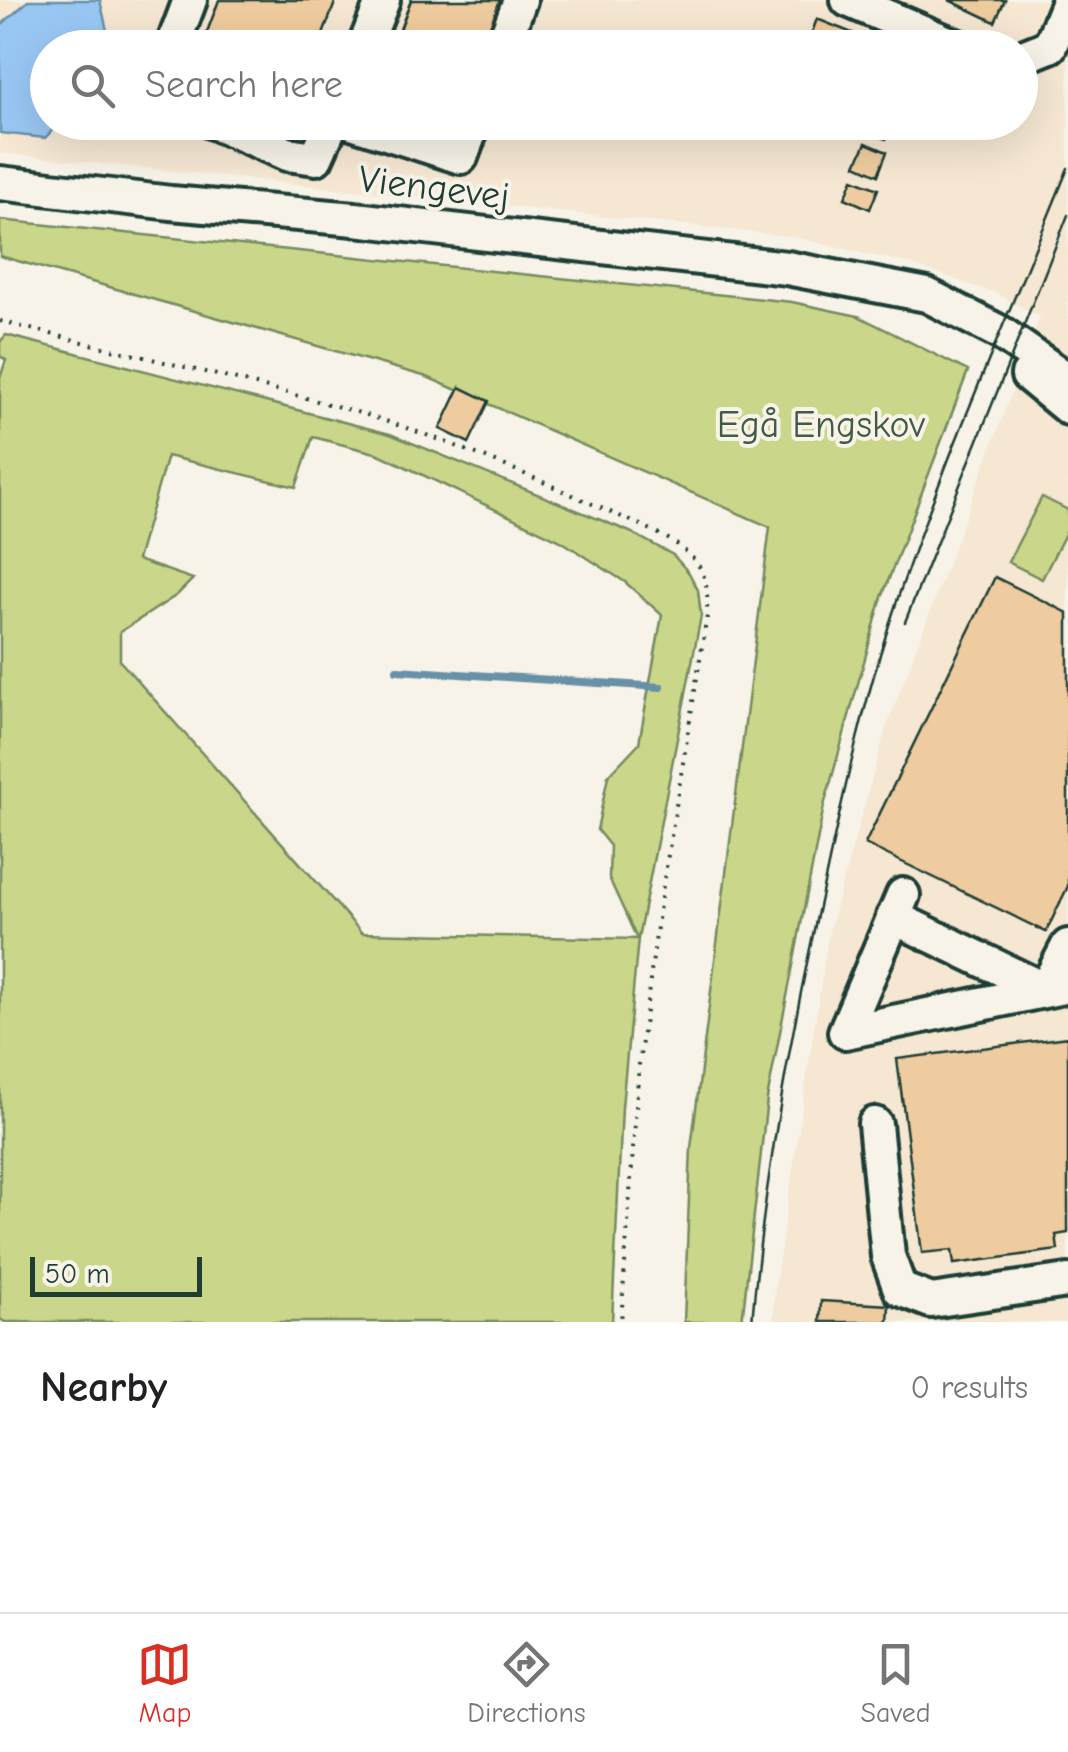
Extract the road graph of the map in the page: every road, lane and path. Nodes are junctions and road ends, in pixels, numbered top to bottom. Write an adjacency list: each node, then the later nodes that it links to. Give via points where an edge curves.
1 (190, 0): 5 (street)
2 (520, 0): 6 (street)
3 (848, 0): 7 (street)
4 (1068, 2): 8 (street, via 1050,46)
5 (179, 30)
6 (509, 30)
7 (918, 30)
8 (1038, 51)
9 (255, 140): 10 (street, via 316,158)
10 (324, 140)
11 (408, 140): 12 (street, via 461,157)
12 (467, 140)
13 (0, 184): 14 (street, Viengevej, via 787,268)
14 (857, 282): 16 (street, Viengevej, via 926,295 968,313); 17 (street, Viengevej, via 994,352)
15 (0, 321): 22 (path, via 348,410 439,440 638,526 698,566 708,588 707,616 640,1064)
16 (1068, 380)
17 (1068, 408)
18 (1068, 946): 19 (street)
19 (1056, 988): 19 (street, via 845,1032 898,906)
20 (874, 1124): 21 (street, via 888,1256 900,1289 931,1301)
21 (1068, 1281)
22 (621, 1322)

